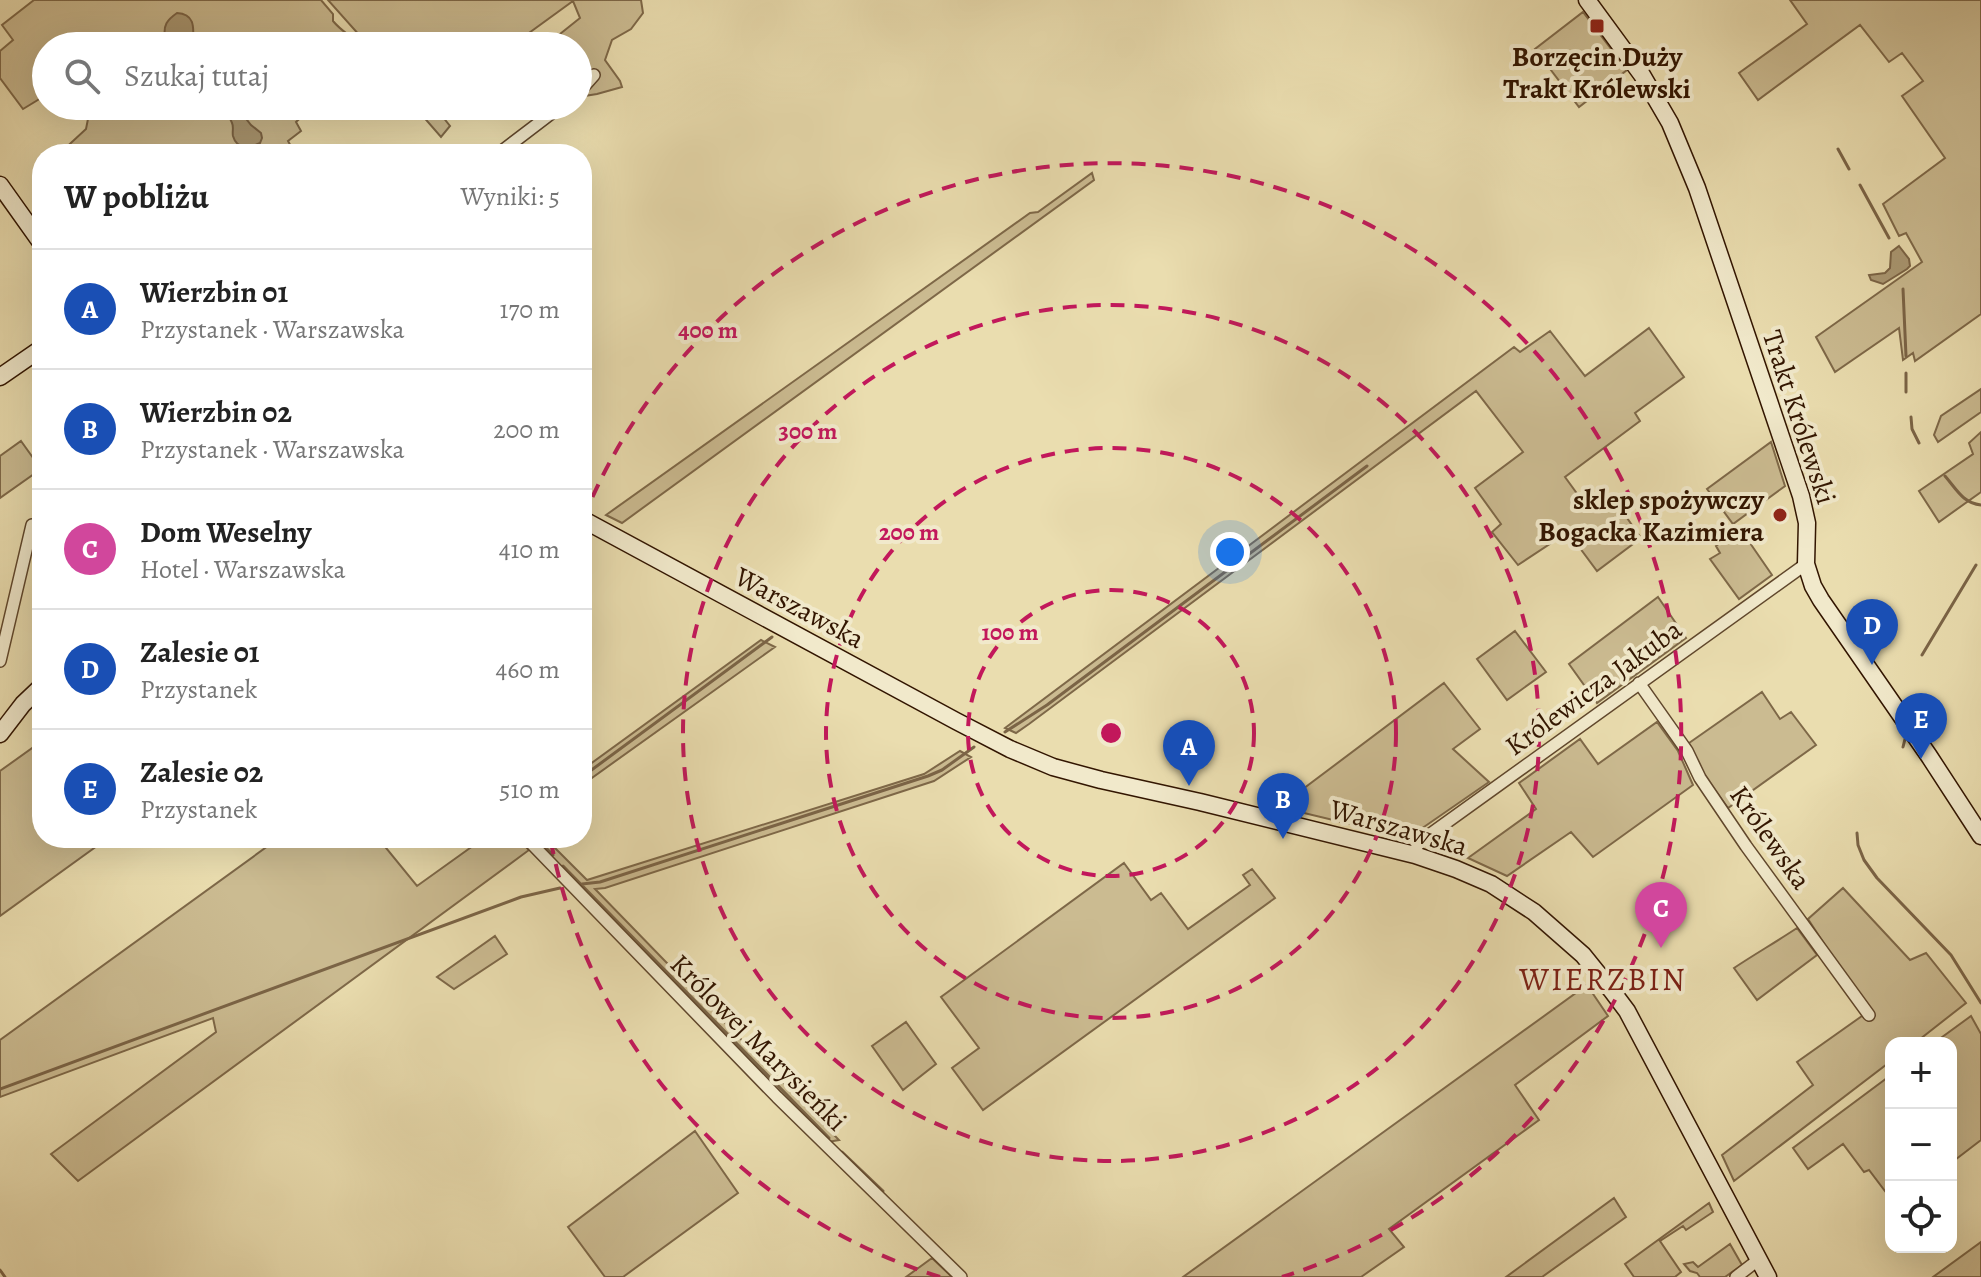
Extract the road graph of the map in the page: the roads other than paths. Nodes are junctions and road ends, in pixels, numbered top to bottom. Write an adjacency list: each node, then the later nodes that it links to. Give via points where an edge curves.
1 (1587, 0): 12 (main road, Trakt Królewski, via 1642,75 1670,123 1697,188 1801,496 1807,523)
2 (594, 75): 3 (street)
3 (592, 77)
4 (543, 120): 5 (street)
5 (511, 144)
6 (0, 185): 7 (main road)
7 (32, 230)
8 (32, 355): 9 (main road)
9 (0, 377)
10 (592, 524): 19 (main road, Warszawska, via 956,721 1053,767)
11 (32, 525): 13 (street)
12 (1806, 564): 14 (street, Królewicza Jakuba); 17 (main road, Trakt Królewski, via 1821,600)
13 (0, 661)
14 (1639, 683): 19 (street, Królewicza Jakuba, via 1418,843); 20 (street, Królewska, via 1746,846)
15 (32, 695): 16 (main road)
16 (2, 727)
17 (1981, 836)
18 (536, 848): 22 (street, Królowej Marysieńki)
19 (1415, 855): 21 (main road, Warszawska, via 1491,884 1534,912 1599,974 1633,1022)
20 (1869, 1015)
21 (1758, 1260): 23 (street); 24 (main road, Warszawska)
22 (961, 1277)
23 (1736, 1277)
24 (1768, 1277)

